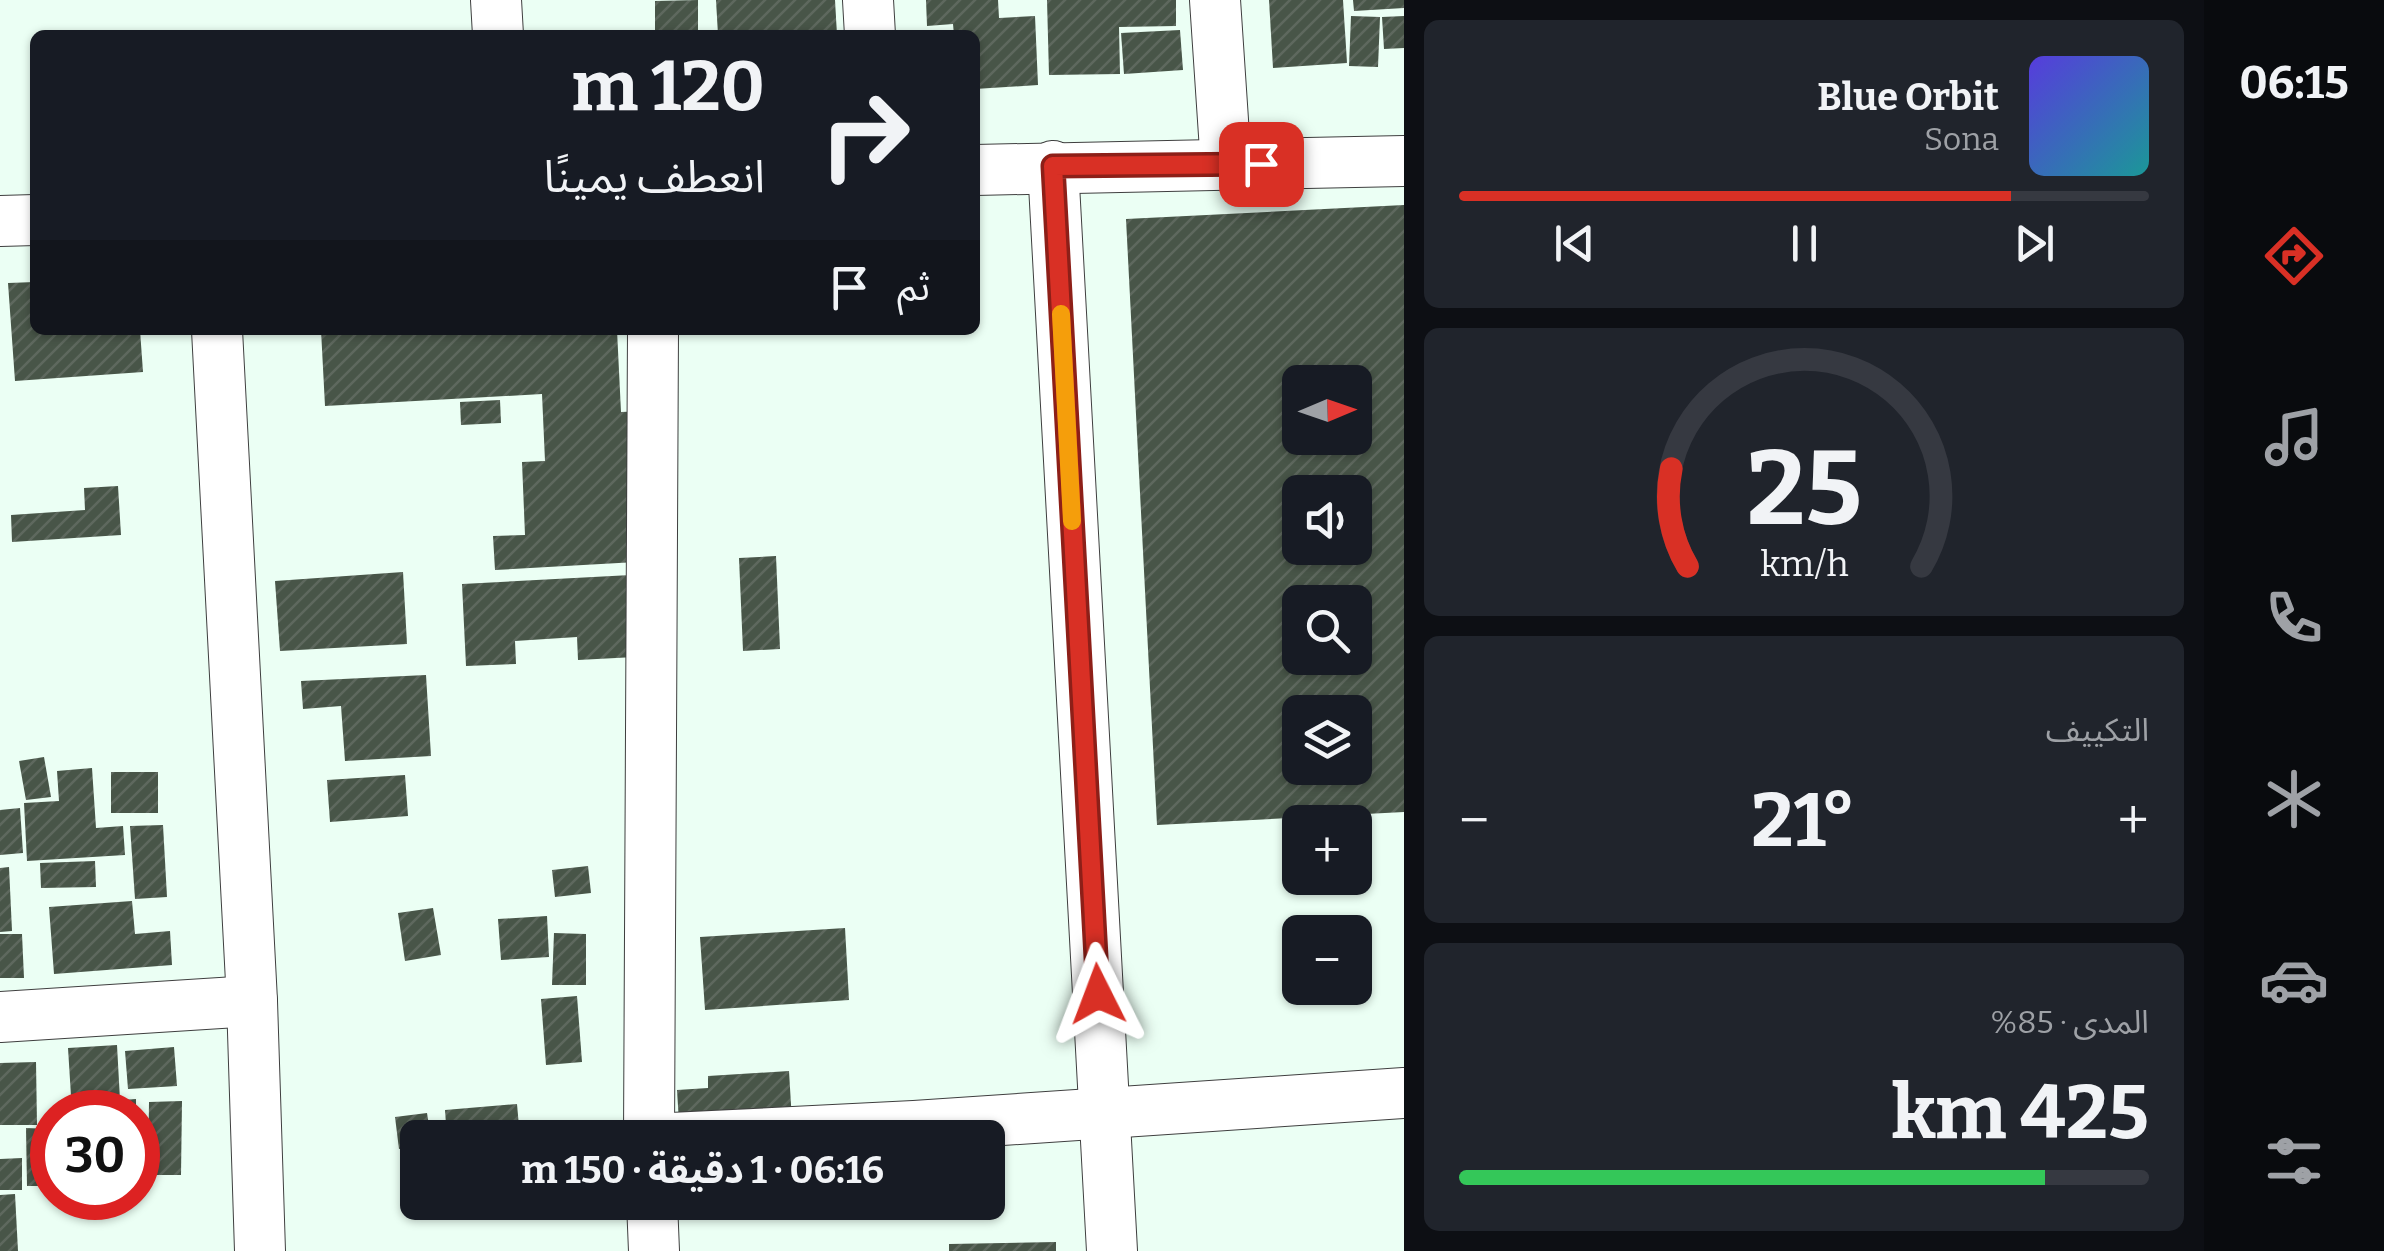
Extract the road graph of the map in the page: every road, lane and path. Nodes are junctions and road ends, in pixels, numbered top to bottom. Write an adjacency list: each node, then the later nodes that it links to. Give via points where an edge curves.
1 (496, 0): 4 (street)
2 (868, 0): 5 (street)
3 (1215, 0): 7 (street)
4 (498, 30)
5 (870, 30)
6 (1404, 161): 7 (street)
7 (1226, 165): 8 (street)
8 (1053, 166): 9 (street); 17 (street)
9 (980, 170)
10 (0, 220): 11 (street)
11 (30, 220)
12 (216, 335): 14 (street)
13 (653, 335): 18 (street)
14 (252, 1001): 15 (street); 21 (street)
15 (0, 1017)
16 (1404, 1093): 17 (street)
17 (1105, 1112): 19 (street); 23 (street)
18 (649, 1120)
19 (996, 1120)
20 (653, 1220): 22 (street)
21 (260, 1251)
22 (654, 1251)
23 (1112, 1251)

